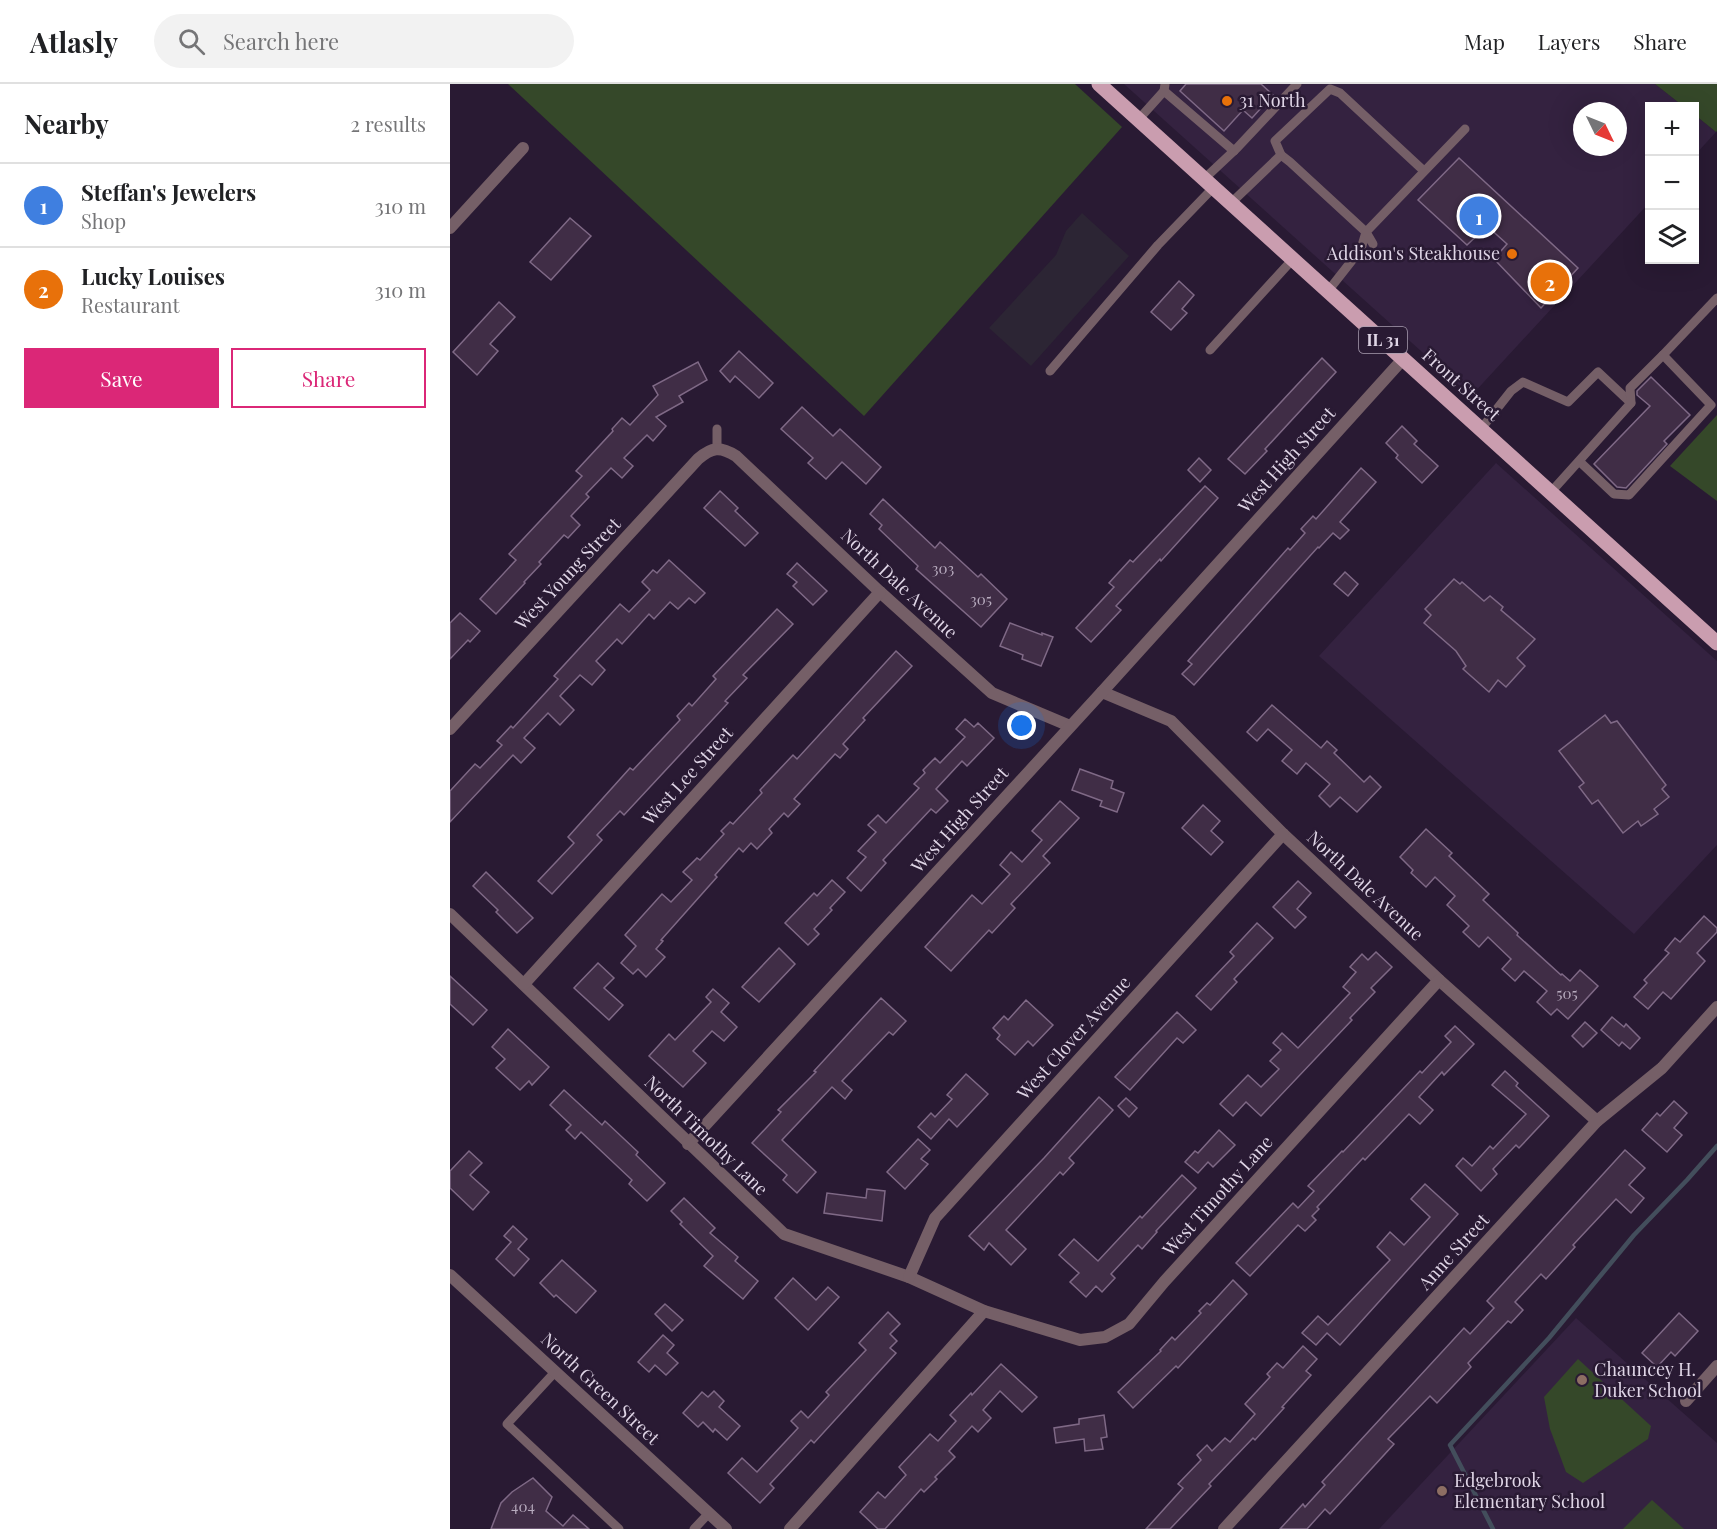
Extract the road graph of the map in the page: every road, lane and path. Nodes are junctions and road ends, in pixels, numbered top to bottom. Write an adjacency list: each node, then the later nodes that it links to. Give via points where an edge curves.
1 (1297, 84): 7 (lane)
2 (1102, 85): 4 (main road, Front Street / IL 31)
3 (1165, 87): 4 (lane); 7 (lane)
4 (1138, 120): 10 (main road, Front Street / IL 31)
5 (1465, 129): 9 (lane)
6 (523, 148): 12 (street)
7 (1234, 151): 10 (lane)
8 (1281, 155): 9 (lane, via 1275,141 1330,89 1340,93); 11 (lane); 13 (lane)
9 (1424, 171): 13 (lane)
10 (1209, 183): 11 (main road, Front Street / IL 31); 21 (lane)
11 (1231, 203): 15 (main road, Front Street / IL 31)
12 (450, 228)
13 (1366, 232): 14 (lane); 16 (lane, via 1361,249)
14 (1373, 244)
15 (1293, 260): 16 (main road, Front Street / IL 31); 18 (lane)
16 (1328, 291): 20 (main road, Front Street / IL 31)
17 (1717, 298): 19 (lane)
18 (1210, 350)
19 (1663, 355): 22 (lane, via 1630,388); 26 (lane, via 1711,405 1629,495 1614,494)
20 (1403, 359): 24 (main road, Front Street / IL 31); 30 (street, West High Street)
21 (1050, 371)
22 (1630, 403): 24 (lane, via 1598,372 1568,402 1523,382 1510,391); 26 (lane)
23 (717, 429): 25 (lane)
24 (1481, 429): 27 (main road, Front Street / IL 31)
25 (717, 448): 28 (street, North Dale Avenue, via 736,456); 32 (street, West Young Street, via 698,459)
26 (1579, 461): 27 (lane)
27 (1551, 492): 29 (main road, Front Street / IL 31)
28 (880, 592): 31 (street, North Dale Avenue, via 992,693); 36 (street, West Lee Street)
29 (1717, 642)
30 (1102, 692): 31 (street, West High Street); 33 (street, North Dale Avenue, via 1171,721)
31 (1070, 726): 39 (street, West High Street)
32 (450, 729)
33 (1283, 834): 35 (street, North Dale Avenue); 41 (street, West Clover Avenue, via 935,1218)
34 (450, 914): 36 (street, North Timothy Lane)
35 (1439, 980): 38 (street, North Dale Avenue); 42 (street, West Timothy Lane, via 1129,1324 1106,1337 1080,1340)
36 (524, 984): 39 (street, North Timothy Lane)
37 (1717, 1007): 38 (street, Anne Street, via 1662,1068)
38 (1598, 1121): 51 (street, Anne Street)
39 (688, 1144): 41 (street, North Timothy Lane, via 784,1234)
40 (450, 1275): 44 (street, North Green Street)
41 (909, 1277): 42 (street, North Timothy Lane)
42 (984, 1311): 50 (street)
43 (1717, 1366): 45 (street)
44 (555, 1372): 46 (street, North Green Street); 47 (lane, via 507,1424)
45 (1686, 1401)
46 (709, 1513): 48 (lane); 49 (street, North Green Street)
47 (619, 1529)
48 (694, 1529)
49 (726, 1529)
50 (790, 1529)
51 (1224, 1529)

